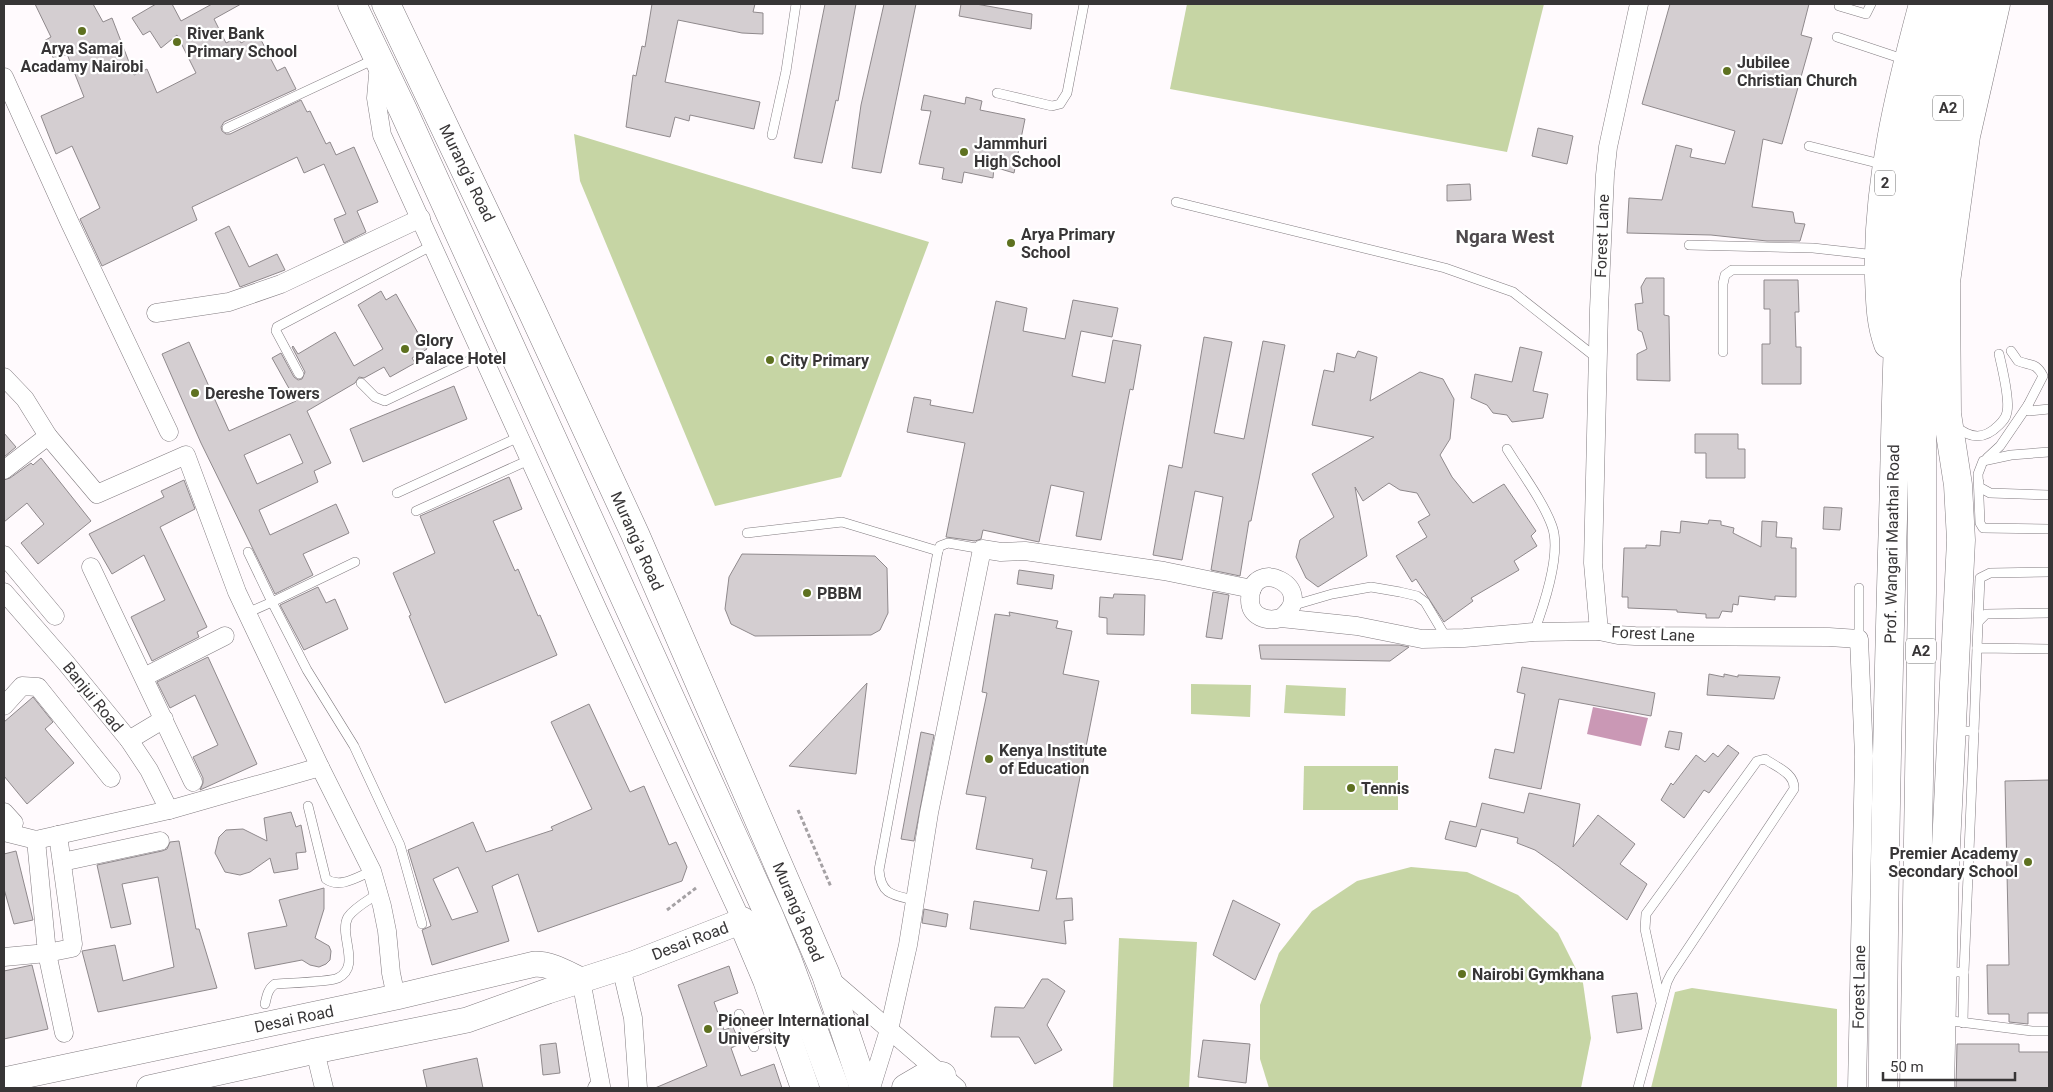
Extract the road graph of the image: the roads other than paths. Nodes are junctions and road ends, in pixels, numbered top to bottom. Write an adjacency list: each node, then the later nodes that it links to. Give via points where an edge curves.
1 (352, 4): 13 (main road, Murang'a Road)
2 (386, 4): 102 (main road, Murang'a Road, via 635,534)
3 (796, 4): 18 (lane)
4 (1084, 4): 16 (lane, via 1067,93 1060,104 1052,106)
5 (1640, 4): 32 (street, Forest Lane, via 1608,147)
6 (1871, 4): 11 (lane, via 1866,14)
7 (1923, 4): 14 (main road, 2)
8 (1950, 4): 22 (main road, Prof. Wangari Maathai Road / A2, via 1921,119)
9 (1973, 4): 22 (main road, Prof. Wangari Maathai Road / A2)
10 (1996, 4): 39 (main road, via 1966,136 1946,282)
11 (1839, 6)
12 (1837, 37): 14 (lane)
13 (378, 60): 17 (lane); 23 (street, via 376,98 382,135); 123 (main road, Murang'a Road, via 768,913)
14 (1909, 61): 20 (main road, 2)
15 (4, 77): 40 (street)
16 (997, 93)
17 (227, 128)
18 (772, 135)
19 (1809, 146): 20 (lane)
20 (1888, 166): 26 (main road, 2, via 1882,202)
21 (1176, 202): 32 (lane, via 1445,268 1512,292)
22 (1920, 210): 33 (main road, Prof. Wangari Maathai Road / A2, via 1900,290); 39 (main road, Prof. Wangari Maathai Road / A2, via 1922,339)
23 (420, 218): 24 (street); 27 (street, via 255,293 229,302)
24 (433, 245): 31 (street); 34 (lane, via 277,328)
25 (1689, 245): 26 (lane, via 1813,248)
26 (1879, 262): 29 (lane, via 1732,270 1725,275 1724,284); 33 (main road, 2, via 1882,328)
27 (156, 313)
28 (2011, 351): 37 (lane, via 2018,361 2032,364 2043,376)
29 (1723, 352)
30 (1999, 354): 39 (lane, via 2008,404 2005,419 1993,431 1979,437 1964,433)
31 (481, 355): 36 (lane, via 385,401 375,397); 42 (street)
32 (1598, 359): 70 (street, Forest Lane, via 1594,563)
33 (1896, 364): 129 (main road, Prof. Wangari Maathai Road / A2)
34 (300, 374)
35 (4, 377): 41 (street, via 26,399)
36 (361, 383)
37 (2028, 405): 38 (lane, via 2029,410); 46 (lane, via 2000,446)
38 (2049, 409)
39 (1939, 416): 80 (main road, via 1958,485); 130 (main road, Prof. Wangari Maathai Road / A2, via 1922,593)
40 (170, 432)
41 (48, 436): 47 (street); 66 (street, via 97,494 186,455)
42 (519, 437): 45 (street); 49 (lane)
43 (1507, 449): 71 (lane, via 1553,527 1552,568)
44 (2049, 452): 46 (lane)
45 (529, 460): 51 (lane); 95 (street)
46 (1983, 461): 48 (lane)
47 (4, 470)
48 (1978, 474): 50 (lane, via 1980,487 1990,493); 52 (lane, via 1980,523 1983,528)
49 (398, 493)
50 (2049, 495)
51 (416, 511)
52 (2049, 529)
53 (747, 533): 55 (lane, via 842,522)
54 (982, 549): 55 (lane, via 948,543 940,546); 62 (street, via 1025,551 1155,570); 94 (street)
55 (938, 551): 94 (lane, via 879,870 884,889 893,895)
56 (248, 552): 64 (lane)
57 (4, 555): 68 (street)
58 (355, 562): 64 (lane)
59 (91, 567): 77 (street)
60 (2049, 572): 69 (lane, via 1990,574 1980,578)
61 (1859, 588): 74 (lane)
62 (1252, 589): 65 (street, via 1250,606 1254,613 1266,619); 65 (street, via 1264,578 1280,579 1290,590)
63 (4, 592): 81 (street, Banjui Road)
64 (272, 602): 66 (lane); 97 (lane, via 307,670 354,746 400,845)
65 (1286, 612): 73 (street, via 1422,639); 73 (lane, via 1332,594 1371,587 1417,596 1425,602)
66 (247, 613): 82 (street)
67 (2049, 613): 69 (lane, via 1986,614)
68 (55, 616)
69 (1979, 621): 75 (lane)
70 (1599, 631): 71 (street); 74 (street, Forest Lane, via 1618,636)
71 (1534, 632): 73 (street)
72 (225, 636): 77 (street)
73 (1447, 639)
74 (1859, 639): 128 (street, Forest Lane, via 1864,756)
75 (1977, 648): 76 (lane); 80 (lane)
76 (2049, 649)
77 (144, 677): 79 (street)
78 (4, 706): 83 (street, via 22,686 38,687)
79 (164, 719): 81 (street); 84 (street)
80 (1963, 731): 109 (main road)
81 (129, 740): 86 (street, Banjui Road)
82 (320, 767): 86 (street); 92 (street)
83 (111, 778)
84 (193, 782)
85 (308, 806): 92 (lane, via 326,879 339,884)
86 (169, 810): 88 (street)
87 (7, 822): 89 (street)
88 (58, 835): 89 (street); 91 (street)
89 (36, 840): 98 (street)
90 (160, 841): 91 (street)
91 (62, 862): 96 (street)
92 (372, 871): 93 (street)
93 (379, 893): 104 (street); 106 (lane, via 348,917 349,962 346,971 337,979 275,984 270,988)
94 (914, 900): 110 (street, via 908,945)
95 (742, 921): 101 (main road, Desai Road); 108 (main road)
96 (71, 922): 98 (street); 99 (street, via 72,948)
97 (422, 924)
98 (45, 925): 99 (street)
99 (47, 953): 100 (street); 113 (street)
100 (4, 957)
101 (621, 967): 103 (main road, Desai Road); 121 (street, via 633,1018)
102 (826, 975): 110 (street); 124 (main road, Murang'a Road)
103 (581, 980): 104 (main road, Desai Road, via 546,964 535,964); 115 (main road, Desai Road, via 467,1020); 120 (street, via 601,1086)
104 (396, 997): 116 (main road, Desai Road)
105 (1662, 1003): 105 (lane, via 1645,928 1646,914 1757,760 1765,759 1792,777 1794,789 1671,974); 127 (lane)
106 (265, 1004)
107 (739, 1014): 111 (lane)
108 (779, 1016): 111 (lane); 122 (main road)
109 (1952, 1021): 112 (lane); 131 (main road)
110 (888, 1030): 117 (street); 125 (street)
111 (747, 1031): 114 (lane)
112 (2049, 1031)
113 (64, 1033)
114 (754, 1047)
115 (315, 1051): 118 (main road, Desai Road); 119 (street)
116 (4, 1080)
117 (950, 1082): 126 (main road, via 930,1074)
118 (149, 1088)
119 (324, 1088)
120 (597, 1088)
121 (638, 1088)
122 (805, 1088)
123 (835, 1088)
124 (864, 1088)
125 (871, 1088)
126 (906, 1088)
127 (1638, 1088)
128 (1857, 1088)
129 (1883, 1088)
130 (1914, 1088)
131 (1940, 1088)

